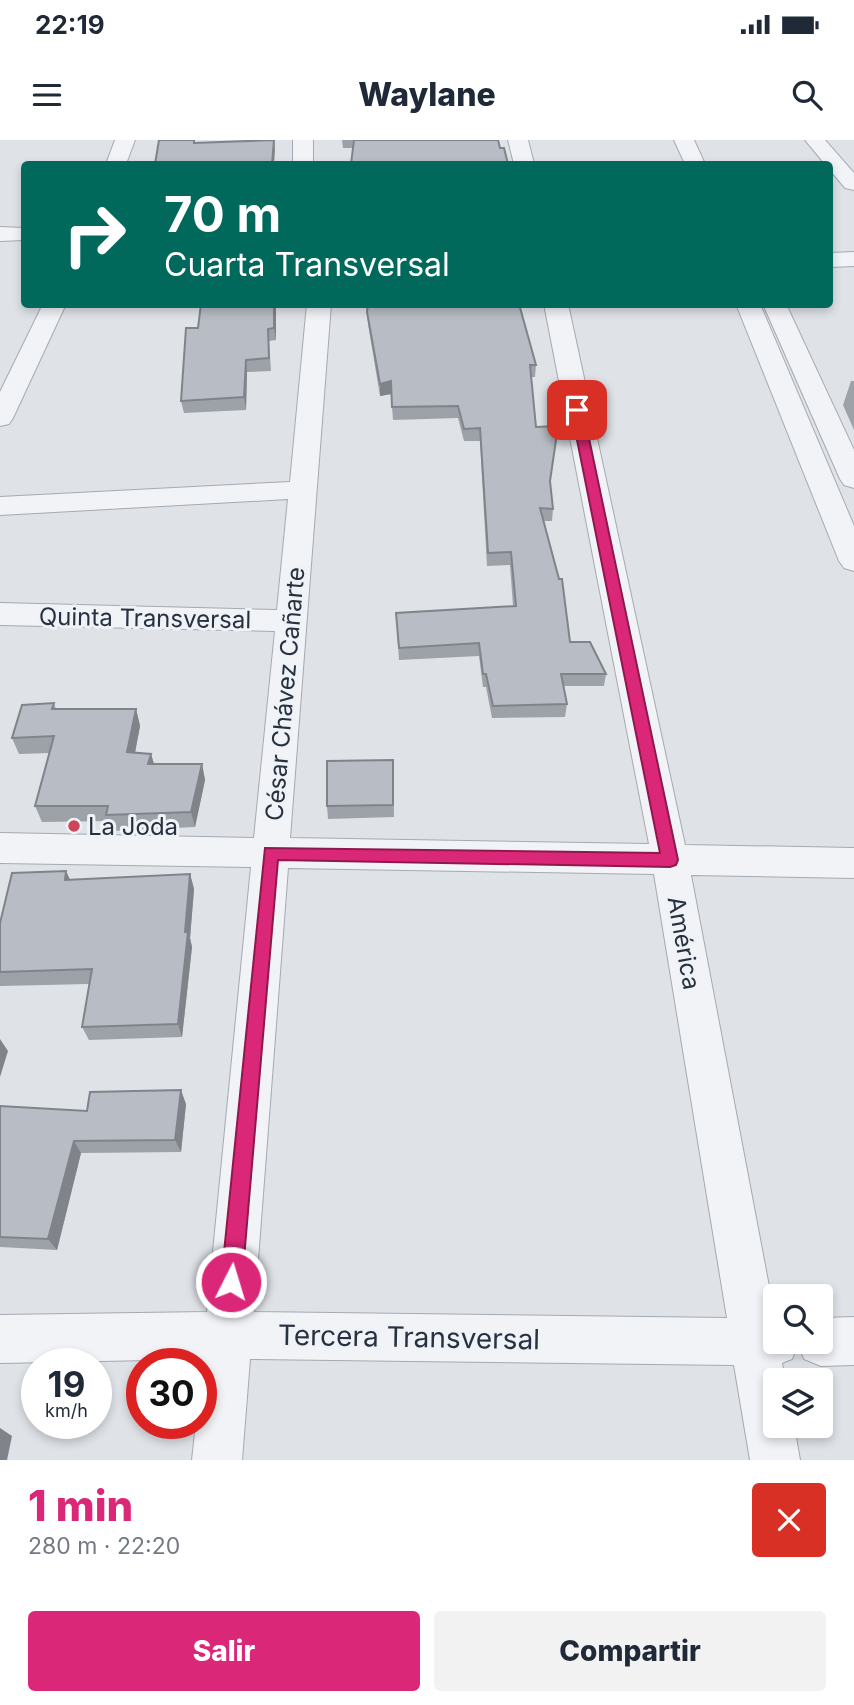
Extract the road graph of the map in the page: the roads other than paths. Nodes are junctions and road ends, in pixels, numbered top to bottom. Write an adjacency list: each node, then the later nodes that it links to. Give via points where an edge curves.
1 (125, 140): 6 (street)
2 (303, 140): 7 (street)
3 (518, 140): 8 (street)
4 (684, 140): 9 (street)
5 (815, 140): 10 (street)
6 (117, 161)
7 (303, 161)
8 (523, 161)
9 (694, 161)
10 (853, 183): 11 (street)
11 (833, 185)
12 (0, 234): 13 (street)
13 (21, 234)
14 (854, 258): 15 (street)
15 (833, 260)
16 (53, 308): 23 (street)
17 (319, 308): 25 (street, César Chávez Cañarte)
18 (557, 308): 32 (street, América)
19 (750, 308): 22 (street)
20 (776, 308): 21 (street)
21 (829, 394): 22 (street); 24 (street)
22 (786, 396): 27 (street)
23 (0, 418)
24 (854, 479)
25 (303, 490): 26 (street); 29 (street, César Chávez Cañarte)
26 (0, 506)
27 (854, 561)
28 (0, 614): 29 (street, Quinta Transversal)
29 (291, 621): 31 (street, César Chávez Cañarte)
30 (0, 848): 31 (street)
31 (270, 853): 32 (street); 34 (street, César Chávez Cañarte)
32 (670, 860): 33 (street); 35 (street, América)
33 (854, 863)
34 (226, 1335): 36 (street, Tercera Transversal); 37 (street, Tercera Transversal); 41 (street, César Chávez Cañarte)
35 (763, 1337)
36 (0, 1339)
37 (763, 1342)
38 (833, 1342): 39 (street)
39 (854, 1342)
40 (765, 1354): 42 (street, América)
41 (217, 1460)
42 (775, 1460)

